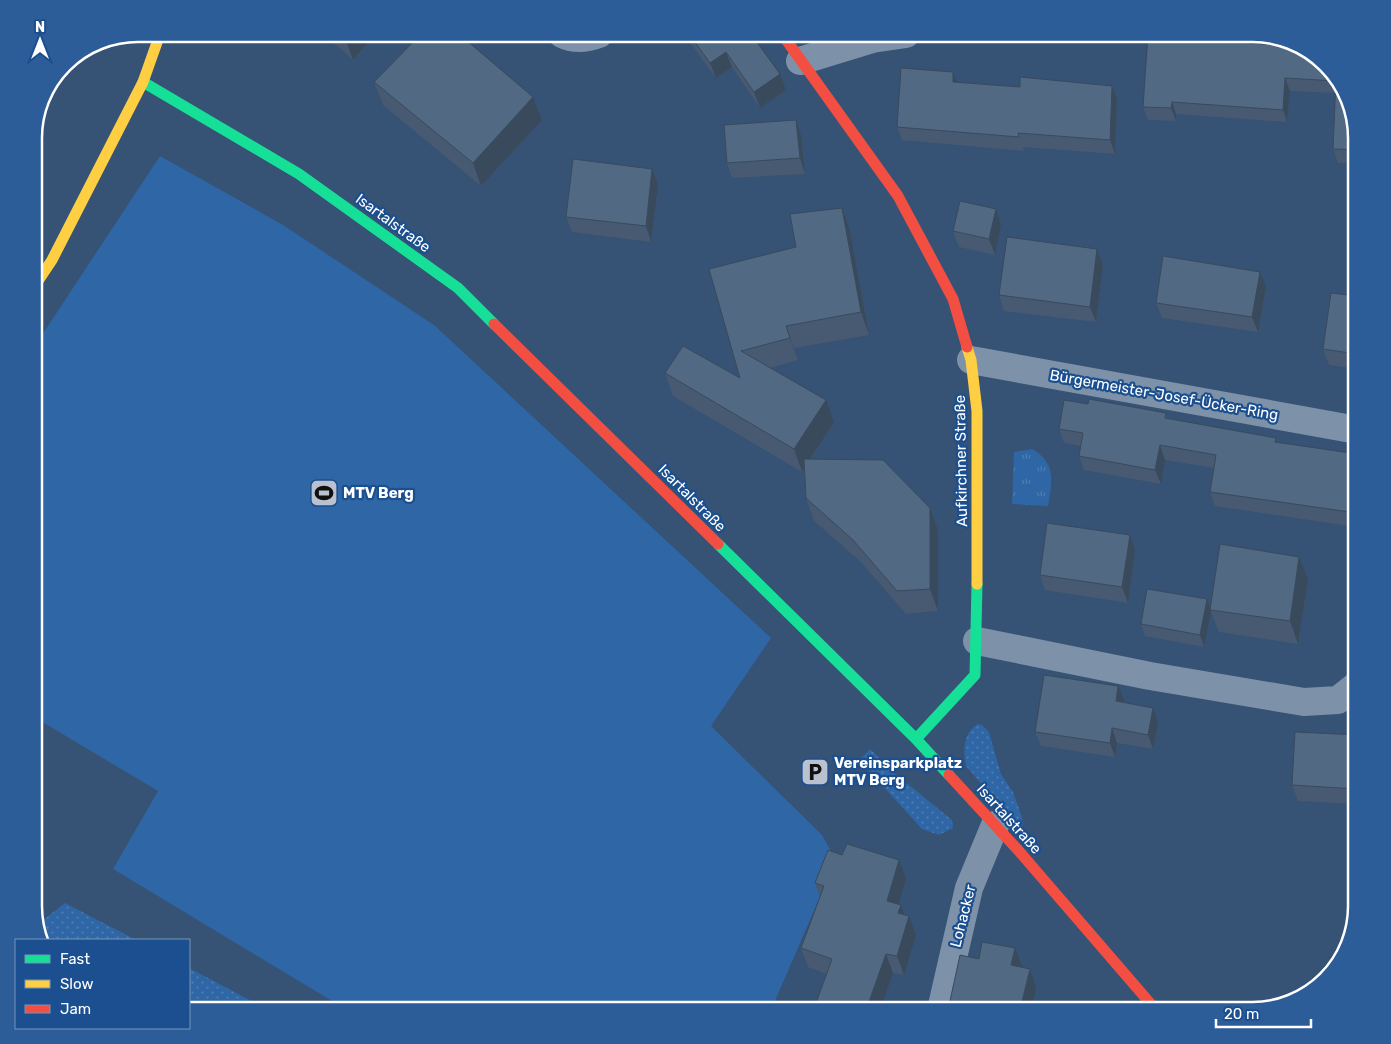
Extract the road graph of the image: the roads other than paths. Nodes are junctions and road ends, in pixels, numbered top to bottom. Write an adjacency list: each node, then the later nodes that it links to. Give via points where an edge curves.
1 (788, 42): 4 (main road, Aufkirchner Straße)
2 (861, 42): 4 (street)
3 (157, 43): 5 (main road)
4 (800, 61): 7 (main road, Aufkirchner Straße, via 898,196 953,299)
5 (143, 82): 6 (main road); 11 (main road, Isartalstraße, via 299,174 458,288)
6 (43, 274)
7 (971, 360): 8 (street, Bürgermeister-Josef-Ücker-Ring); 9 (main road, Aufkirchner Straße, via 978,411)
8 (1348, 428)
9 (977, 641): 10 (street, via 1150,676 1304,702 1338,700); 11 (main road, Aufkirchner Straße, via 975,674)
10 (1348, 692)
11 (916, 739): 12 (main road, Isartalstraße)
12 (996, 825): 13 (street, Lohacker, via 969,888); 14 (main road, Isartalstraße)
13 (943, 1002)
14 (1149, 1002)

